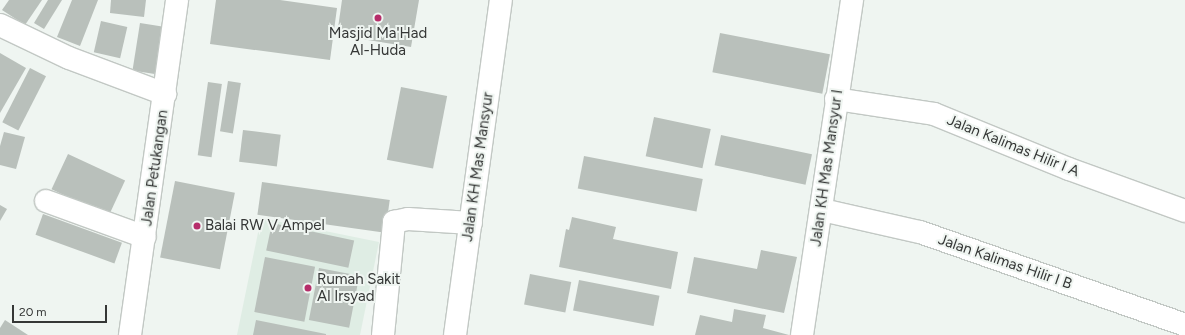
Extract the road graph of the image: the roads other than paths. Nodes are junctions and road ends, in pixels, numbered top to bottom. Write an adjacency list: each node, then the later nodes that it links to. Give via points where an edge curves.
1 (177, 0): 5 (street, Jalan Petukangan)
2 (501, 0): 10 (street, Jalan KH Mas Mansyur)
3 (852, 0): 6 (street, Jalan KH Mas Mansyur I)
4 (0, 24): 5 (street, via 69,58)
5 (165, 94): 11 (street, Jalan Petukangan)
6 (836, 99): 8 (street, Jalan KH Mas Mansyur I); 9 (street, Jalan Kalimas Hilir I A, via 934,114 1069,169)
7 (46, 201): 11 (street)
8 (822, 210): 12 (street, Jalan Kalimas Hilir I B, via 920,232); 16 (street, Jalan KH Mas Mansyur I)
9 (1185, 211)
10 (471, 223): 14 (street, via 408,219 394,222); 15 (street, Jalan KH Mas Mansyur)
11 (145, 237): 13 (street, Jalan Petukangan)
12 (1185, 325)
13 (130, 335)
14 (383, 335)
15 (455, 335)
16 (802, 335)

